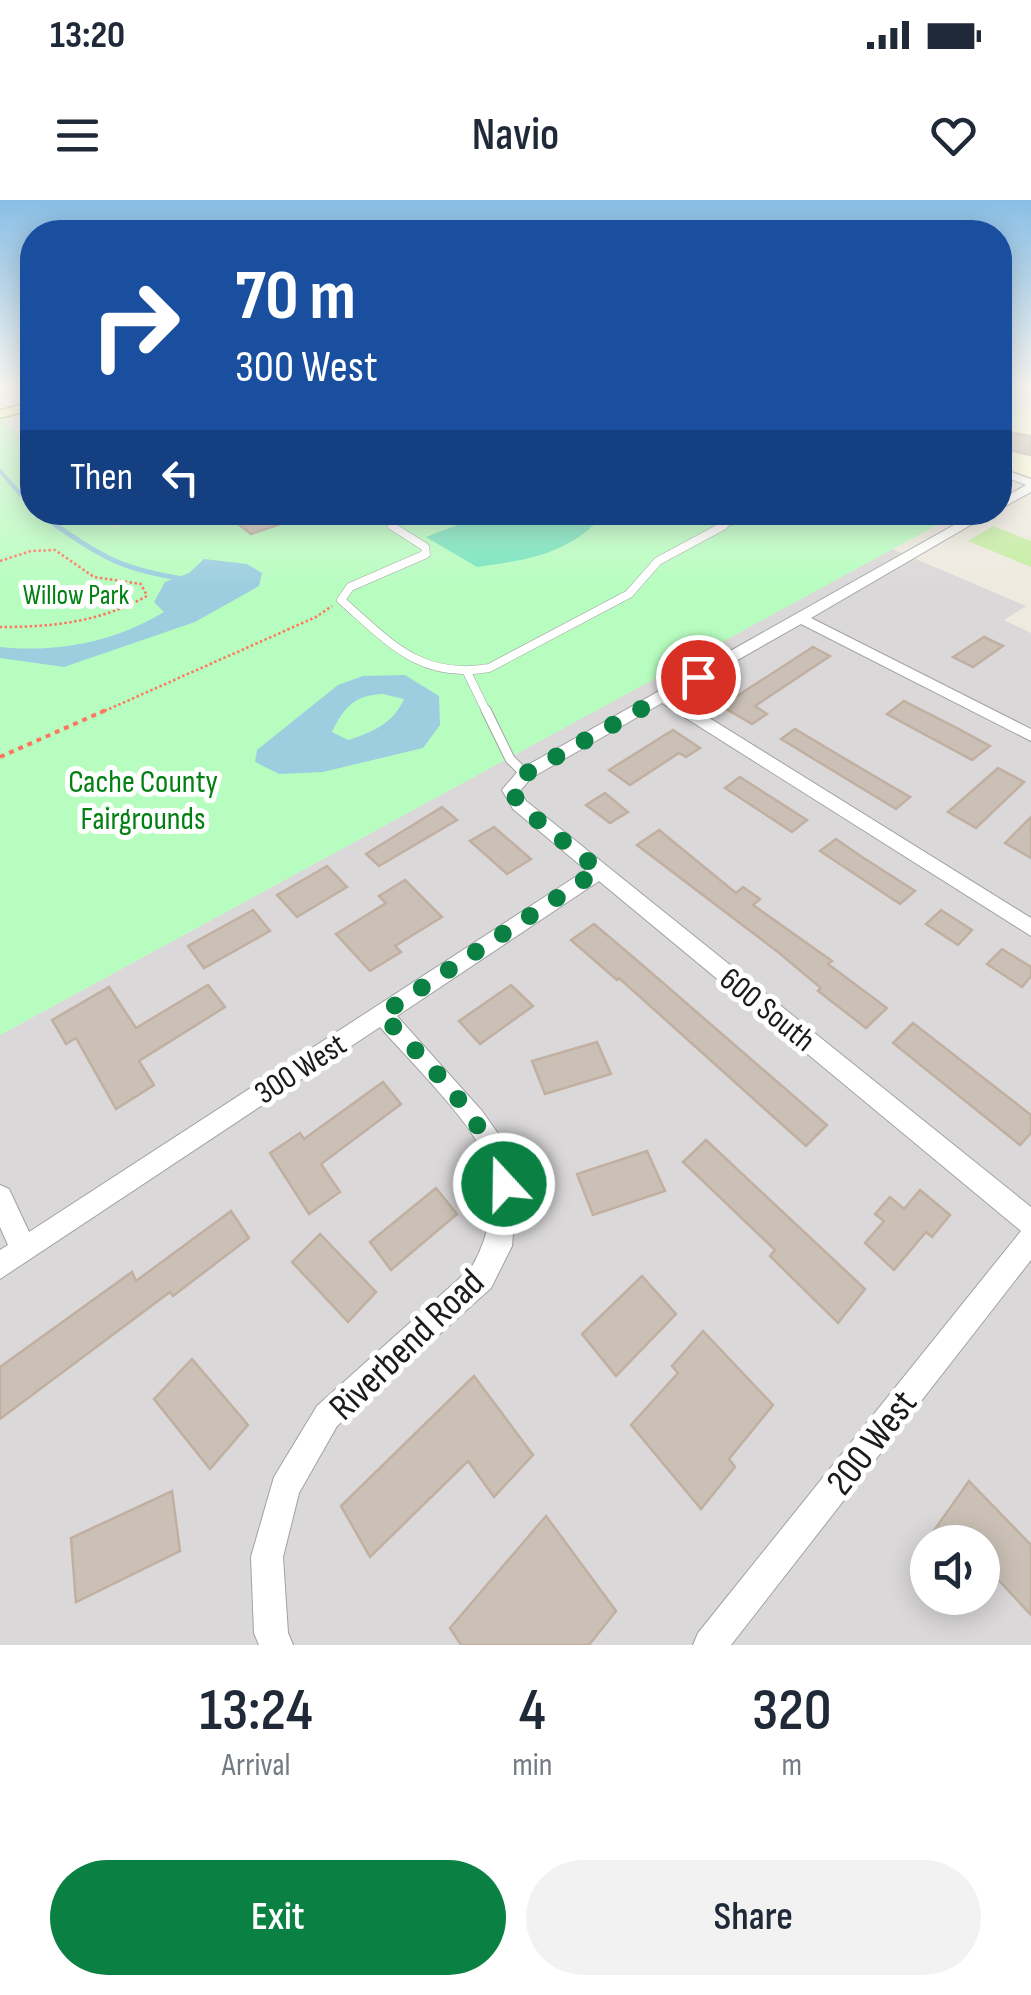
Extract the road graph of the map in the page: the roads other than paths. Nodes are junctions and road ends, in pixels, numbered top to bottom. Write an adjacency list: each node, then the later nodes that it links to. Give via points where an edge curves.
1 (390, 525): 5 (lane, via 426,554 350,587 341,600 418,664)
2 (726, 525): 5 (lane, via 658,562 630,594)
3 (964, 525): 4 (street)
4 (801, 618): 6 (street); 7 (street)
5 (468, 674): 8 (lane, via 510,759)
6 (664, 697): 8 (street); 10 (street)
7 (1031, 736)
8 (525, 774): 9 (street, 600 South, via 512,790 519,805)
9 (599, 870): 11 (street, 300 West); 13 (street, 600 South)
10 (1031, 928)
11 (382, 1014): 15 (street, 300 West); 17 (street, Riverbend Road, via 495,1150 504,1184 500,1246 481,1278 327,1416 285,1488 267,1557)
12 (0, 1198): 15 (street)
13 (1031, 1223)
14 (1031, 1238): 18 (street, 200 West)
15 (24, 1250): 16 (street, 300 West)
16 (0, 1266)
17 (276, 1645)
18 (710, 1645)

